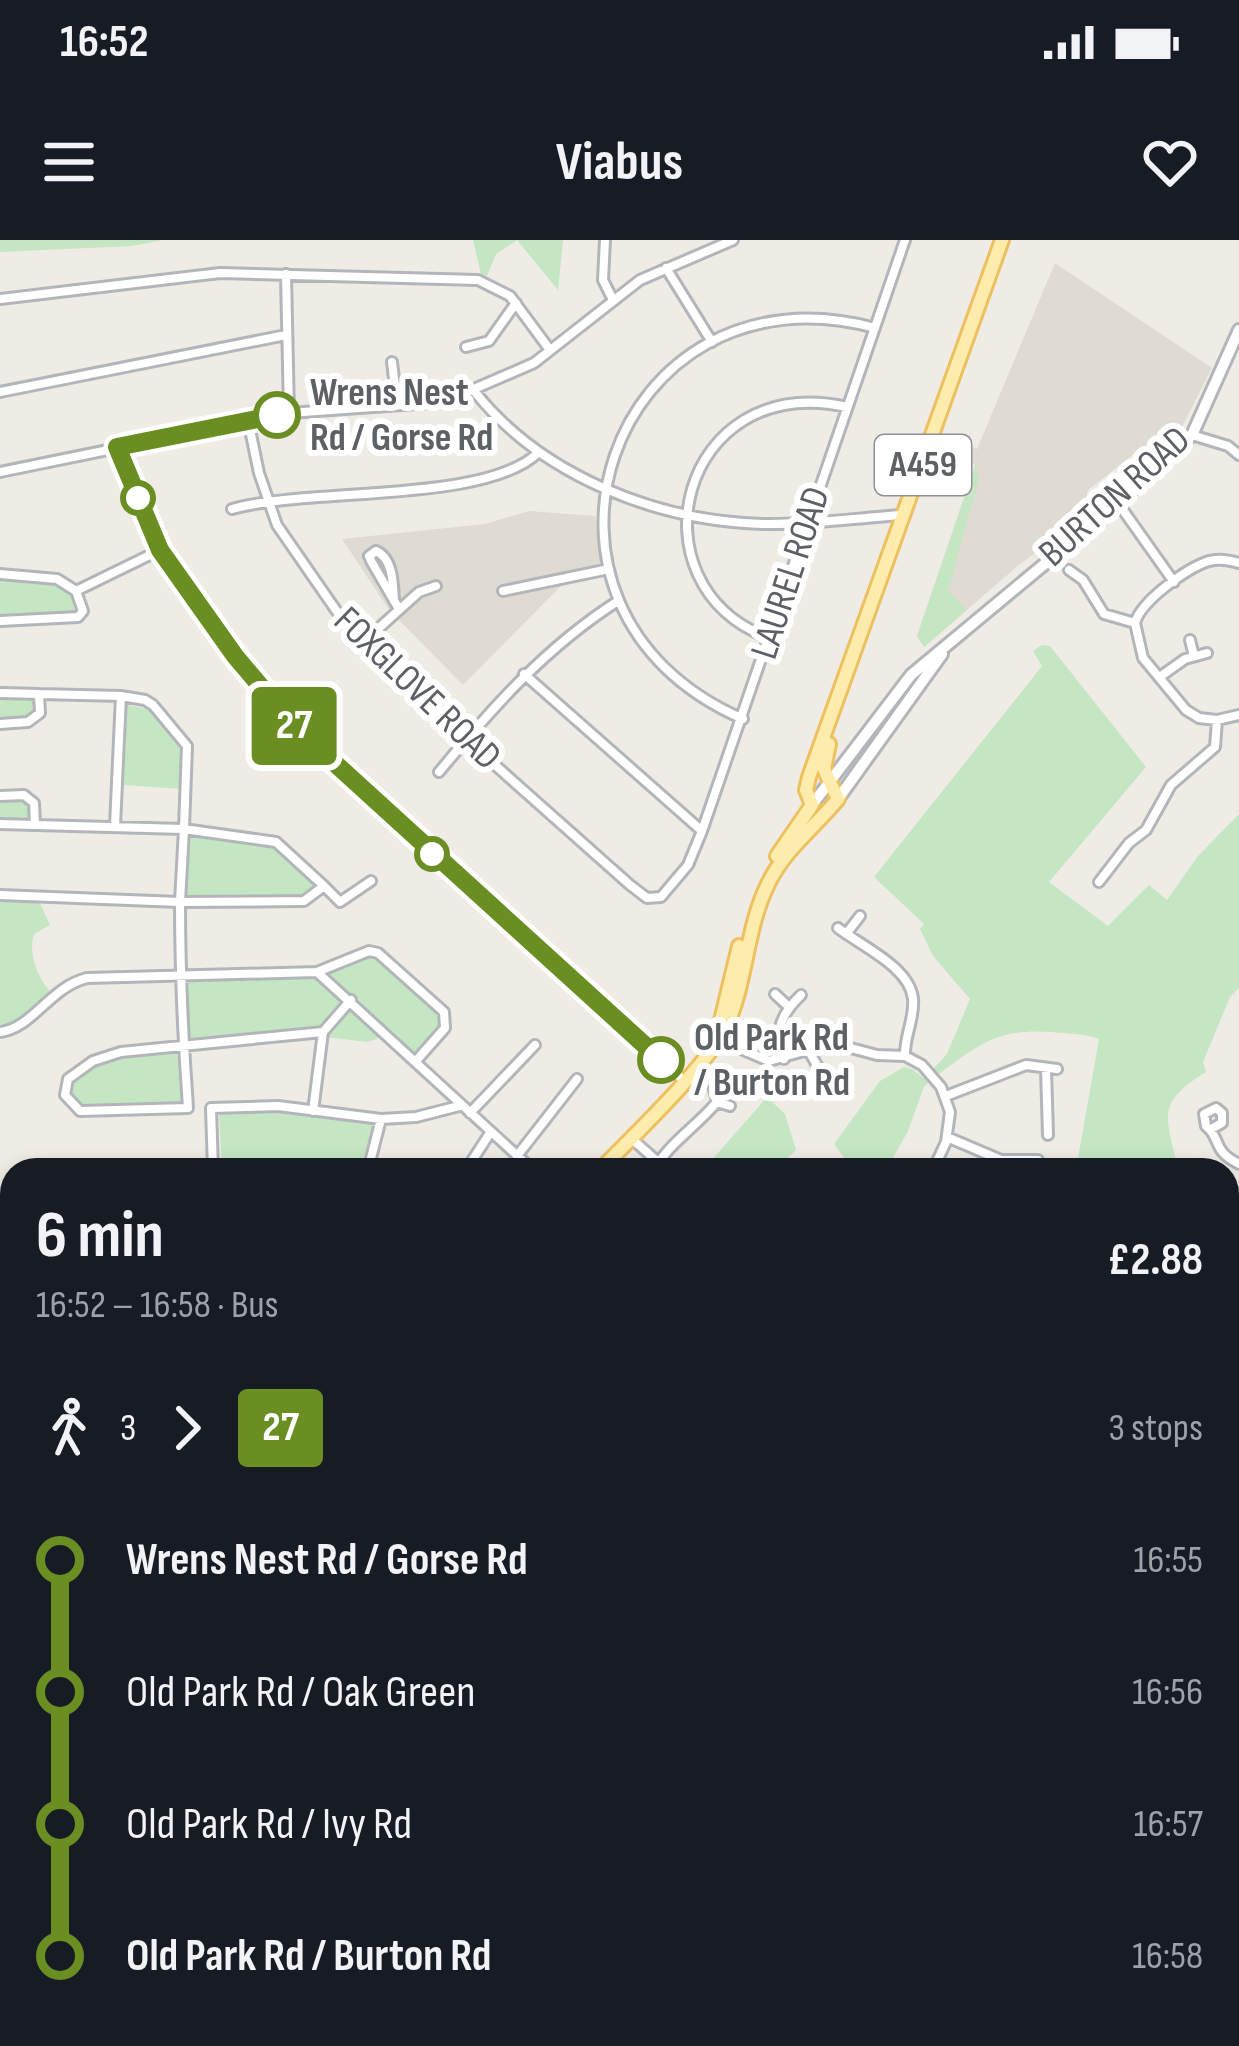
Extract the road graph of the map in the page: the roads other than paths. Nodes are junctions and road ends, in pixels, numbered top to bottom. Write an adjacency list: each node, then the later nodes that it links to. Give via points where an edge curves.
1 (604, 240): 7 (street, via 603,280)
2 (733, 240): 5 (street)
3 (905, 240): 10 (street, LAUREL ROAD)
4 (1002, 240): 32 (main road, A459)
5 (666, 268): 7 (street); 13 (street)
6 (286, 274): 8 (street, via 220,273); 9 (street, via 478,280); 12 (street)
7 (612, 298): 15 (street)
8 (0, 299)
9 (516, 304): 14 (street, via 489,341); 15 (street)
10 (875, 328): 13 (street, via 794,317); 20 (street, LAUREL ROAD)
11 (1239, 330): 23 (main road, BURTON ROAD)
12 (286, 335): 17 (street); 21 (street)
13 (712, 342): 28 (street, via 644,398)
14 (466, 347)
15 (550, 350): 18 (street)
16 (392, 362): 19 (street)
17 (0, 392)
18 (475, 392): 19 (street); 25 (street)
19 (397, 404): 21 (street)
20 (847, 407): 33 (street, via 798,400 733,427 699,468); 34 (street, LAUREL ROAD)
21 (289, 413): 22 (street)
22 (248, 420): 24 (street); 29 (street, FOXGLOVE ROAD)
23 (1192, 435): 26 (street); 30 (main road, BURTON ROAD)
24 (117, 447): 27 (street); 35 (street)
25 (539, 452): 28 (street); 29 (street, via 509,472 457,485)
26 (1239, 454)
27 (0, 472)
28 (605, 488): 33 (street); 37 (street)
29 (267, 500): 31 (street); 51 (street, FOXGLOVE ROAD)
30 (1118, 503): 40 (street); 48 (main road, BURTON ROAD)
31 (232, 509)
32 (906, 514): 34 (street); 56 (main road, A459)
33 (687, 515): 34 (street); 49 (street, via 693,560 714,599)
34 (808, 524): 49 (street, LAUREL ROAD)
35 (160, 550): 42 (street); 104 (street, via 295,727)
36 (1239, 563): 40 (street, via 1210,561)
37 (609, 569): 43 (street); 44 (street)
38 (1070, 569): 47 (street, via 1083,571 1104,614)
39 (0, 574): 42 (street, via 57,579)
40 (1174, 582): 47 (street, via 1144,604)
41 (436, 586): 45 (street)
42 (76, 591): 46 (street, via 78,617)
43 (503, 591)
44 (618, 601): 54 (street); 61 (street, via 658,664)
45 (396, 605): 45 (street, via 370,561 376,551 388,564); 51 (street)
46 (0, 621)
47 (1135, 623): 55 (street, via 1143,658)
48 (954, 637): 64 (main road, BURTON ROAD); 66 (main road, BURTON ROAD, via 911,675)
49 (769, 638): 61 (street, LAUREL ROAD)
50 (1190, 640): 53 (street)
51 (360, 645): 65 (street, FOXGLOVE ROAD)
52 (1208, 653): 53 (street)
53 (1194, 656): 55 (street)
54 (524, 674): 65 (street); 76 (street)
55 (1161, 676): 62 (street, via 1186,710)
56 (843, 690): 68 (main road, A459, via 825,759); 71 (main road, A459, via 809,777)
57 (0, 693): 58 (street)
58 (39, 694): 59 (street); 63 (street, via 35,718)
59 (121, 697): 74 (street); 75 (street, via 153,705 187,746)
60 (1239, 715): 62 (street)
61 (743, 719): 76 (street, LAUREL ROAD)
62 (1216, 720): 78 (street, via 1215,748 1171,785 1146,830)
63 (0, 724)
64 (886, 734): 66 (main road, via 875,731); 70 (main road, BURTON ROAD)
65 (466, 739): 67 (street); 83 (street, FOXGLOVE ROAD, via 630,885)
66 (845, 762): 68 (main road, BURTON ROAD)
67 (439, 772)
68 (830, 782): 70 (main road, A459); 71 (main road, BURTON ROAD)
69 (0, 796): 73 (street, via 34,803)
70 (834, 803): 71 (main road); 94 (main road, A459, via 768,883)
71 (812, 805): 94 (main road, A459, via 758,892)
72 (0, 824): 73 (street)
73 (35, 825): 74 (street)
74 (115, 826): 75 (street)
75 (184, 830): 81 (street, via 276,842); 84 (street)
76 (701, 831): 83 (street, LAUREL ROAD, via 688,865)
77 (1106, 855): 78 (street)
78 (1115, 862): 80 (street)
79 (371, 881): 81 (street, via 340,902)
80 (1099, 882)
81 (324, 886): 84 (street, via 304,901)
82 (0, 895): 84 (street)
83 (661, 897)
84 (180, 902): 87 (street)
85 (860, 916): 99 (street, via 842,931 898,971 911,991)
86 (317, 972): 87 (street); 90 (street); 101 (street, via 378,953 428,997 447,1024)
87 (180, 973): 92 (street, via 71,982); 97 (street)
88 (775, 994): 91 (street)
89 (801, 995): 91 (street)
90 (351, 1000): 93 (street); 101 (street)
91 (789, 1007): 100 (street, via 778,1031)
92 (4, 1032): 96 (street)
93 (323, 1032): 97 (street); 112 (street)
94 (717, 1038): 100 (street, via 753,1057); 104 (main road, A459)
95 (535, 1045): 113 (street)
96 (0, 1046)
97 (183, 1048): 110 (street); 110 (street, via 93,1060 68,1079 65,1094 80,1111)
98 (808, 1051): 99 (street, via 842,1043); 100 (street); 103 (street, via 826,1080)
99 (905, 1056): 106 (street, via 924,1066)
100 (784, 1059)
101 (415, 1062): 108 (street)
102 (577, 1079): 120 (street)
103 (840, 1079)
104 (683, 1080): 119 (main road, A459)
105 (714, 1089): 107 (street)
106 (946, 1096): 117 (street, via 1026,1065 1052,1069); 118 (street)
107 (717, 1102): 109 (street); 126 (street)
108 (461, 1105): 113 (street); 114 (street)
109 (730, 1106)
110 (188, 1108): 111 (street)
111 (211, 1108): 112 (street); 121 (street)
112 (314, 1111): 114 (street)
113 (470, 1113): 116 (street)
114 (381, 1119): 122 (street)
115 (1210, 1129): 129 (street)
116 (490, 1133): 120 (street); 123 (street)
117 (1048, 1135)
118 (947, 1137): 127 (street); 128 (street)
119 (631, 1138): 124 (main road, A459); 125 (street)
120 (518, 1156)
121 (213, 1158)
122 (371, 1158)
123 (474, 1158)
124 (612, 1158)
125 (649, 1158)
126 (664, 1158)
127 (938, 1158)
128 (995, 1158)
129 (1228, 1158)

